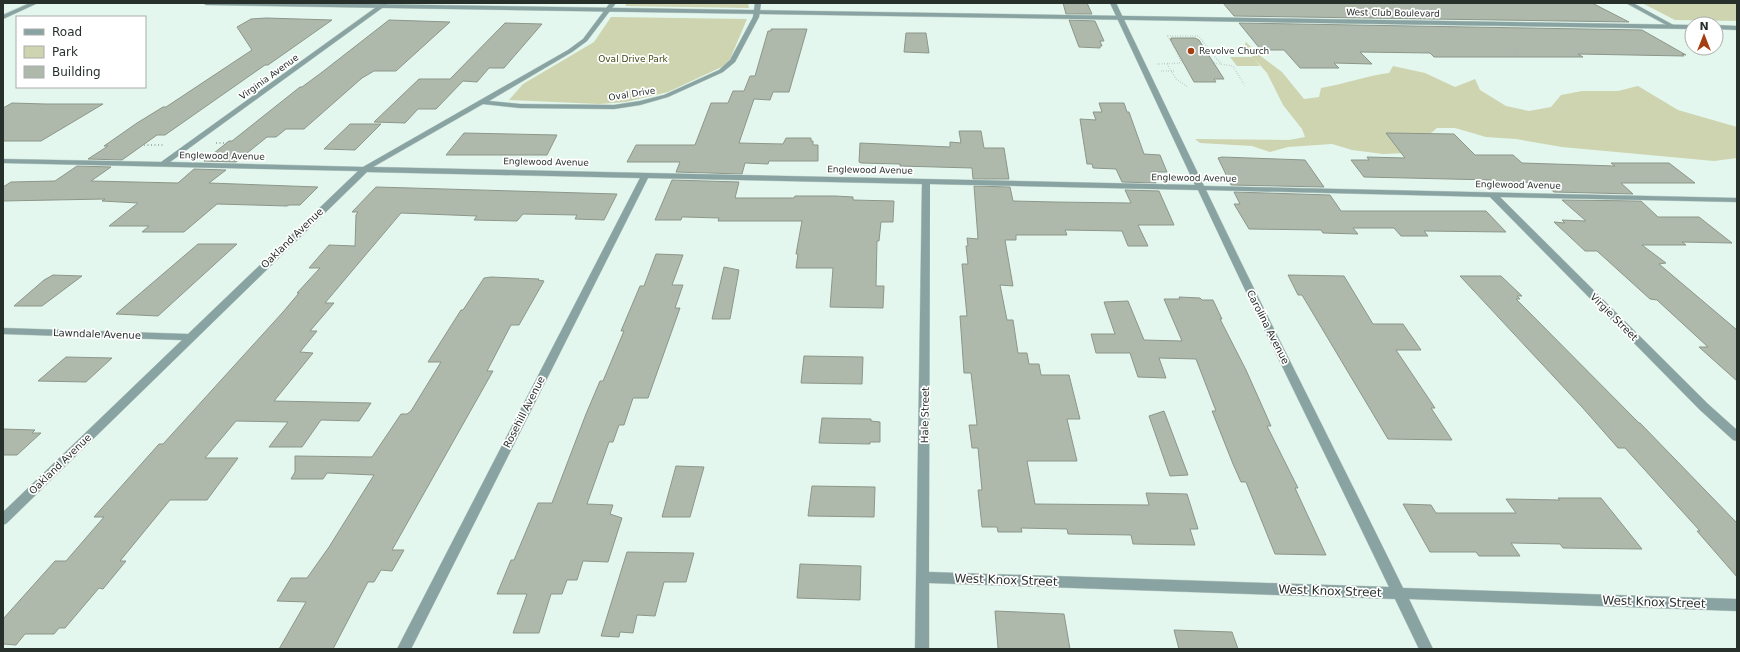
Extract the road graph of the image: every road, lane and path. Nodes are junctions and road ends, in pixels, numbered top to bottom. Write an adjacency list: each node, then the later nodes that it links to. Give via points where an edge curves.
1 (35, 3): 10 (street)
2 (206, 3): 7 (street, West Club Boulevard)
3 (613, 3): 8 (street, Oakland Avenue)
4 (758, 3): 9 (street, Oval Drive)
5 (1113, 3): 11 (street, Carolina Avenue)
6 (1629, 3): 12 (street)
7 (384, 4): 8 (street, West Club Boulevard); 33 (street, Virginia Avenue)
8 (608, 9): 9 (street, West Club Boulevard); 29 (street, Oakland Avenue, via 585,40)
9 (758, 12): 11 (street, West Club Boulevard); 29 (street, Oval Drive, via 733,62 721,71 660,98 603,107 520,106)
10 (3, 17)
11 (1120, 17): 12 (street, West Club Boulevard); 37 (street, Carolina Avenue)
12 (1674, 27): 13 (street, West Club Boulevard)
13 (1684, 27)
14 (1724, 27): 15 (street)
15 (1737, 28)
16 (1491, 39): 17 (path)
17 (1495, 42)
18 (1514, 48): 19 (path, via 1519,53)
19 (1503, 54)
20 (1214, 63): 21 (path)
21 (1221, 63): 23 (path, via 1200,36 1168,36 1183,63); 27 (path, via 1233,66)
22 (1151, 64): 23 (path)
23 (1167, 64): 25 (path)
24 (1155, 71): 25 (path)
25 (1172, 71): 26 (path); 28 (path, via 1176,79)
26 (1176, 71)
27 (1246, 86)
28 (1188, 87)
29 (483, 102): 34 (street, Oakland Avenue)
30 (144, 145): 31 (path)
31 (164, 145)
32 (3, 161): 33 (street, Englewood Avenue)
33 (162, 165): 34 (street, Englewood Avenue)
34 (366, 168): 35 (street, Englewood Avenue); 41 (street, Oakland Avenue)
35 (645, 175): 36 (street, Englewood Avenue); 47 (street, Rosehill Avenue)
36 (926, 181): 37 (street, Englewood Avenue); 44 (street, Hale Street)
37 (1201, 188): 38 (street, Englewood Avenue); 45 (street, Carolina Avenue)
38 (1493, 195): 39 (street, Englewood Avenue); 42 (street, Virgie Street)
39 (1737, 200)
40 (3, 331): 41 (street, Lawndale Avenue)
41 (191, 337): 43 (street, Oakland Avenue)
42 (1737, 437)
43 (3, 520)
44 (923, 577): 45 (street, West Knox Street); 48 (street, Hale Street)
45 (1400, 594): 46 (street, West Knox Street); 49 (street, Carolina Avenue)
46 (1737, 605)
47 (404, 649)
48 (922, 649)
49 (1426, 649)

